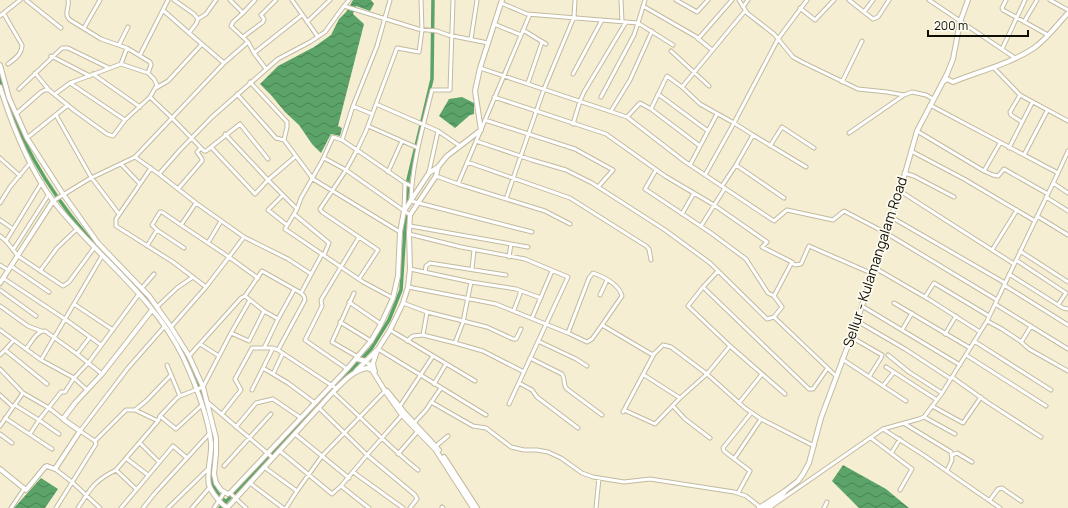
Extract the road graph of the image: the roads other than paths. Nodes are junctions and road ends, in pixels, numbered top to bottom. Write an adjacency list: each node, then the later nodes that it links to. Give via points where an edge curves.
1 (20, 0): 48 (street)
2 (26, 0): 64 (street)
3 (68, 0): 65 (street, via 67,17)
4 (100, 0): 65 (street)
5 (168, 0): 43 (street)
6 (174, 0): 54 (street)
7 (216, 0): 54 (street, via 206,14)
8 (230, 0): 47 (street)
9 (255, 0): 47 (street)
10 (276, 0): 73 (street, via 261,15 263,22)
11 (292, 0): 50 (street)
12 (330, 0): 57 (street)
13 (349, 0): 39 (street)
14 (390, 0): 55 (street)
15 (420, 0): 66 (street)
16 (453, 0): 72 (street)
17 (477, 0): 77 (street)
18 (575, 0): 52 (street)
19 (621, 0): 58 (street)
20 (645, 0): 40 (street)
21 (676, 0): 22 (street, via 697,12)
22 (708, 0)
23 (732, 0): 75 (street)
24 (739, 0): 41 (street)
25 (748, 0): 41 (street)
26 (807, 0): 38 (street)
27 (834, 0): 42 (street, via 815,20)
28 (849, 0): 45 (street)
29 (873, 0): 45 (street)
30 (889, 0): 45 (street, via 878,17 873,19)
31 (929, 0): 59 (street)
32 (968, 0): 59 (main road, Sellur - Kulamangalam Road)
33 (1006, 0): 53 (street, via 1002,9)
34 (1025, 0): 53 (street)
35 (1037, 0): 60 (street)
36 (1050, 0): 46 (street)
37 (502, 2): 49 (street); 62 (main road)
38 (802, 2): 42 (street)
39 (344, 6): 55 (street); 74 (street, via 325,32)
40 (643, 6): 61 (street); 75 (street)
41 (743, 7): 44 (street)
42 (800, 8): 76 (street)
43 (164, 11): 69 (street); 91 (street)
44 (745, 11): 76 (street); 88 (street)
45 (864, 12)
46 (1068, 12): 71 (main road)
47 (243, 13): 73 (street, via 231,26)
48 (4, 14): 51 (street); 95 (street, via 22,44 17,57)
49 (530, 14): 52 (street); 67 (street)
50 (302, 15): 57 (street); 90 (street)
51 (0, 16)
52 (574, 17): 56 (street); 118 (street)
53 (1017, 18): 60 (street); 87 (street)
54 (198, 19): 69 (street)
55 (384, 19): 66 (street); 134 (street, via 377,46)
56 (602, 20): 58 (street); 105 (street)
57 (307, 22): 74 (street)
58 (624, 22): 61 (street); 129 (street)
59 (960, 22): 87 (street); 108 (main road, Sellur - Kulamangalam Road, via 953,59)
60 (1024, 22): 71 (street)
61 (638, 23): 68 (street); 127 (street)
62 (494, 24): 70 (street); 81 (main road)
63 (128, 27): 85 (street)
64 (61, 28)
65 (84, 28): 85 (street)
66 (423, 30): 72 (street); 131 (street, via 419,52 398,48)
67 (523, 30): 70 (street); 80 (street)
68 (652, 31): 84 (street); 137 (street, via 630,80)
69 (189, 33): 82 (street)
70 (521, 35): 107 (street)
71 (1048, 35): 93 (main road, via 1034,48)
72 (452, 36): 77 (street); 150 (street, via 450,90 432,90)
73 (243, 37): 79 (street)
74 (318, 37): 101 (street, via 278,59)
75 (698, 39): 88 (street)
76 (778, 39): 110 (street, via 793,57); 152 (street)
77 (471, 40): 81 (street)
78 (862, 41): 110 (street)
79 (248, 42): 90 (street); 94 (street)
80 (542, 42): 83 (street); 112 (street)
81 (488, 43): 100 (main road)
82 (202, 44): 94 (street); 116 (street, via 168,81)
83 (546, 44)
84 (673, 44)
85 (119, 46): 86 (street)
86 (127, 48): 91 (street); 96 (street)
87 (1002, 49): 93 (street)
88 (712, 50): 102 (street)
89 (671, 51): 102 (street)
90 (254, 53): 101 (street)
91 (140, 55): 104 (street, via 150,62)
92 (51, 56): 99 (street, via 62,48 68,48); 103 (street); 106 (street)
93 (1015, 58): 98 (main road)
94 (224, 63): 145 (street)
95 (8, 64)
96 (121, 64): 99 (street); 104 (street)
97 (0, 65): 140 (main road, via 4,84)
98 (993, 67): 108 (main road, via 953,82 947,79); 124 (street)
99 (109, 68): 106 (street)
100 (480, 68): 107 (street); 154 (main road, via 475,91)
101 (266, 69): 109 (street)
102 (694, 72): 113 (street); 114 (street)
103 (35, 73): 117 (street); 119 (street)
104 (148, 73): 116 (street, via 156,82)
105 (573, 74)
106 (91, 75): 111 (street); 135 (street)
107 (504, 75): 112 (street); 126 (street)
108 (943, 81): 128 (main road, Sellur - Kulamangalam Road)
109 (250, 82): 121 (street); 164 (street, via 287,122)
110 (842, 82): 123 (street, via 864,91)
111 (70, 83): 120 (street); 146 (street)
112 (528, 83): 118 (street)
113 (709, 86)
114 (682, 87): 122 (street, via 667,76); 142 (street, via 700,104)
115 (0, 88): 187 (main road, via 17,134)
116 (156, 88): 125 (street)
117 (19, 89)
118 (544, 89): 129 (street); 139 (street)
119 (49, 90): 120 (street); 140 (street, via 41,92)
120 (54, 94): 133 (street)
121 (237, 94): 163 (street); 164 (street, via 276,138)
122 (658, 94): 136 (street); 156 (street)
123 (904, 95): 128 (street, via 912,92); 158 (street)
124 (1020, 95): 130 (street); 148 (street, via 1010,112)
125 (150, 96): 135 (street); 145 (street)
126 (494, 97): 139 (street); 147 (street)
127 (601, 97)
128 (933, 99): 132 (main road, Sellur - Kulamangalam Road)
129 (580, 101): 137 (street); 151 (street)
130 (1032, 103): 138 (street); 148 (street)
131 (376, 104): 141 (street); 150 (street)
132 (930, 104): 157 (main road, Sellur - Kulamangalam Road); 168 (street)
133 (68, 105): 143 (street); 146 (street, via 110,136 115,135)
134 (353, 106): 141 (street); 165 (street)
135 (140, 107): 146 (street)
136 (651, 109): 144 (street, via 640,103); 170 (street)
137 (610, 111): 144 (street)
138 (1047, 111): 149 (street); 180 (street)
139 (536, 112): 151 (street); 160 (street)
140 (16, 114): 162 (main road)
141 (372, 114): 153 (street)
142 (717, 114): 152 (street); 156 (street)
143 (56, 115): 162 (street); 206 (street)
144 (627, 117): 190 (street)
145 (172, 118): 163 (street); 183 (street)
146 (125, 120)
147 (484, 120): 154 (street); 160 (street)
148 (1022, 122): 176 (street)
149 (1068, 122)
150 (424, 124): 155 (street); 174 (street)
151 (573, 124): 196 (street, via 606,134)
152 (734, 124): 161 (street); 203 (street)
153 (368, 126): 166 (street); 177 (street)
154 (481, 130): 167 (street); 169 (main road)
155 (438, 131): 169 (street); 199 (street)
156 (708, 131): 170 (street)
157 (917, 131): 178 (main road, Sellur - Kulamangalam Road); 197 (street)
158 (849, 133)
159 (225, 134): 172 (street); 186 (street, via 240,124); 209 (street)
160 (528, 134): 182 (street); 217 (street, via 576,149 613,170)
161 (753, 135): 171 (street); 191 (street)
162 (27, 138): 229 (main road)
163 (191, 138): 173 (street); 202 (street)
164 (284, 140): 181 (street)
165 (342, 140): 177 (street); 185 (street, via 334,137)
166 (402, 141): 174 (street); 198 (street)
167 (476, 141): 182 (street); 188 (street)
168 (1000, 143): 176 (street); 197 (street)
169 (460, 146): 192 (main road)
170 (700, 146): 190 (street)
171 (770, 146): 175 (street, via 782,127); 193 (street)
172 (211, 147): 173 (street, via 206,151); 209 (street, via 253,193 257,193)
173 (201, 148): 218 (street, via 197,152 202,161)
174 (418, 148): 215 (street)
175 (814, 148)
176 (1009, 148): 180 (street)
177 (357, 150): 195 (street); 198 (street)
178 (910, 150): 200 (main road, Sellur - Kulamangalam Road); 238 (street)
179 (1068, 151): 201 (street)
180 (1024, 155): 201 (street)
181 (296, 156): 208 (street); 209 (street)
182 (521, 156): 207 (street); 217 (street, via 566,170)
183 (135, 157): 189 (street); 194 (street)
184 (0, 158): 204 (street)
185 (324, 158): 195 (street); 208 (street)
186 (268, 159)
187 (31, 162): 204 (street); 210 (main road)
188 (467, 162): 207 (street); 214 (street)
189 (121, 164): 206 (street); 213 (street)
190 (690, 165): 203 (street)
191 (736, 165): 216 (street); 230 (street)
192 (438, 167): 199 (main road); 205 (main road)
193 (806, 167)
194 (151, 168): 202 (street); 213 (street)
195 (346, 170): 219 (street); 239 (street)
196 (656, 170): 224 (street); 243 (street, via 645,189)
197 (984, 171): 226 (street, via 998,176 1004,169)
198 (388, 172): 211 (street)
199 (429, 173): 232 (main road)
200 (904, 173): 220 (main road, Sellur - Kulamangalam Road); 228 (street)
201 (1058, 173): 212 (street)
202 (160, 174): 218 (street)
203 (705, 175): 216 (street)
204 (20, 176): 227 (street)
205 (436, 176): 214 (street); 233 (main road)
206 (91, 177): 229 (street); 241 (street)
207 (513, 177): 231 (street); 280 (street, via 570,198 646,246)
208 (313, 179): 219 (street); 237 (street)
209 (268, 180): 225 (street)
210 (42, 182): 223 (main road); 253 (street)
211 (405, 183): 215 (street); 239 (street)
212 (1053, 183): 221 (street); 226 (street)
213 (140, 184): 241 (street)
214 (458, 184): 231 (street)
215 (411, 186): 232 (street)
216 (723, 187): 236 (street); 259 (street, via 774,220 786,210 833,220 844,211)
217 (598, 188): 293 (street, via 665,230)
218 (178, 189): 235 (street)
219 (331, 190): 257 (street); 263 (street, via 320,209)
220 (900, 191): 245 (main road, Sellur - Kulamangalam Road); 273 (street)
221 (1068, 193)
222 (0, 194): 227 (street)
223 (49, 194): 229 (main road); 271 (street)
224 (694, 194): 236 (street); 243 (street)
225 (283, 195): 237 (street); 251 (street, via 268,210)
226 (1047, 195): 240 (street); 244 (street)
227 (4, 197): 234 (street)
228 (954, 197)
229 (58, 198): 254 (main road); 276 (main road); 312 (main road)
230 (784, 198)
231 (506, 199): 249 (street, via 545,211)
232 (411, 201): 233 (street); 239 (main road)
233 (418, 202): 239 (main road); 258 (street)
234 (0, 203)
235 (196, 203): 248 (street); 250 (street)
236 (714, 205): 252 (street); 282 (street, via 767,242 762,247)
237 (297, 209): 242 (street)
238 (1017, 210): 247 (street); 273 (street)
239 (407, 211): 256 (main road); 257 (main road)
240 (1068, 211)
241 (119, 214): 267 (street, via 116,226)
242 (294, 214): 251 (street); 275 (street, via 329,243)
243 (682, 214): 252 (street)
244 (1038, 216): 247 (street); 260 (street)
245 (891, 217): 259 (main road, Sellur - Kulamangalam Road); 308 (street)
246 (0, 220): 253 (street)
247 (1035, 220): 274 (street)
248 (221, 221): 262 (street); 265 (street)
249 (570, 224)
250 (181, 225): 255 (street, via 160,212 152,225); 265 (street)
251 (287, 225): 275 (street, via 284,229)
252 (701, 226): 323 (street, via 746,259 768,293)
253 (13, 229): 264 (street)
254 (77, 229): 269 (main road); 292 (street, via 57,248)
255 (157, 230): 267 (street); 270 (street)
256 (409, 230): 257 (main road); 266 (street); 272 (street); 288 (main road)
257 (401, 231): 325 (main road, via 398,276)
258 (532, 232)
259 (886, 233): 287 (main road, Sellur - Kulamangalam Road); 330 (street)
260 (1068, 235)
261 (0, 236): 264 (street)
262 (244, 237): 279 (street); 296 (street, via 288,259)
263 (358, 237): 286 (street); 303 (street, via 378,250)
264 (6, 241): 271 (street)
265 (208, 243): 279 (street)
266 (511, 244): 268 (street); 278 (street)
267 (147, 246): 300 (street)
268 (528, 247)
269 (94, 248): 277 (main road); 292 (street, via 66,285 60,285)
270 (184, 248)
271 (13, 250): 276 (street)
272 (474, 250): 278 (street); 290 (street)
273 (992, 250): 283 (street)
274 (1020, 251): 281 (street); 306 (street)
275 (323, 255): 286 (street); 296 (street)
276 (18, 256): 285 (main road); 292 (street)
277 (102, 256): 319 (main road); 333 (street)
278 (509, 256): 291 (street, via 525,259)
279 (229, 257): 302 (street); 309 (street)
280 (651, 260)
281 (1016, 260): 283 (street); 317 (street)
282 (792, 263): 297 (street, via 801,264 809,246); 323 (street)
283 (1014, 264): 298 (street)
284 (0, 265): 289 (street)
285 (11, 266): 289 (main road); 316 (street)
286 (341, 266): 303 (street); 414 (street, via 321,300 322,306 305,340)
287 (875, 268): 297 (main road, Sellur - Kulamangalam Road); 324 (street)
288 (410, 269): 294 (street); 310 (main road)
289 (8, 270): 301 (main road)
290 (472, 270): 294 (street, via 430,263 426,266); 299 (street)
291 (552, 270): 327 (street); 356 (street, via 568,277)
292 (40, 271)
293 (718, 271): 311 (street); 347 (street, via 767,319)
294 (425, 272): 305 (street)
295 (154, 274): 312 (street)
296 (311, 274): 320 (street)
297 (873, 274): 336 (main road, Sellur - Kulamangalam Road)
298 (1010, 274): 308 (street); 334 (street)
299 (506, 275)
300 (193, 277): 309 (street); 337 (street)
301 (3, 278): 307 (main road); 349 (street)
302 (258, 278): 314 (street, via 262,271); 322 (street)
303 (359, 279): 325 (street)
304 (607, 280): 321 (street); 357 (street, via 616,286 622,296); 369 (street, via 591,275)
305 (471, 282): 315 (street); 326 (street)
306 (1068, 282)
307 (0, 283)
308 (1005, 284): 330 (street); 358 (street)
309 (206, 287): 361 (street)
310 (408, 287): 326 (street); 331 (main road)
311 (703, 287): 385 (street, via 688,306); 415 (street, via 809,390 813,389)
312 (142, 288): 337 (main road)
313 (0, 290): 344 (street)
314 (294, 290): 320 (street); 350 (street)
315 (522, 291): 327 (street); 340 (street)
316 (49, 292)
317 (1067, 292): 334 (street)
318 (354, 293): 329 (street)
319 (140, 294): 339 (main road); 364 (street)
320 (301, 294): 392 (street, via 305,300)
321 (600, 295)
322 (245, 296): 328 (street); 383 (street)
323 (774, 296): 347 (street, via 782,307)
324 (925, 297): 345 (street); 346 (street, via 934,283)
325 (393, 298): 355 (main road)
326 (468, 298): 340 (street); 354 (street)
327 (541, 298): 348 (street)
328 (250, 300): 341 (street); 370 (street)
329 (349, 302): 353 (street); 355 (street)
330 (996, 302): 346 (street); 359 (street)
331 (403, 303): 342 (street); 365 (main road)
332 (894, 303): 343 (street)
333 (74, 304): 349 (street); 364 (street)
334 (1058, 305): 338 (street)
335 (0, 306): 367 (street, via 28,326)
336 (862, 306): 351 (main road, Sellur - Kulamangalam Road); 366 (street)
337 (157, 307): 361 (main road)
338 (1068, 309)
339 (152, 310): 360 (main road); 422 (main road)
340 (514, 310): 348 (street)
341 (264, 311): 350 (street); 370 (street, via 250,341)
342 (427, 312): 354 (street); 372 (street)
343 (912, 314): 366 (street); 371 (street)
344 (36, 316)
345 (956, 316): 368 (street); 371 (street)
346 (989, 316): 352 (street)
347 (774, 317): 415 (street)
348 (532, 318): 356 (street)
349 (65, 319): 373 (street); 374 (street)
350 (278, 319): 386 (street)
351 (857, 321): 375 (main road, Sellur - Kulamangalam Road); 432 (street)
352 (987, 321): 368 (street); 381 (street)
353 (340, 322): 377 (street); 403 (street, via 332,342)
354 (463, 322): 362 (street, via 487,327 513,339 516,339); 382 (street)
355 (381, 324): 377 (main road)
356 (546, 324): 369 (street); 379 (street)
357 (602, 325): 369 (street, via 587,342); 396 (street)
358 (1068, 325)
359 (1031, 326): 381 (street); 390 (street)
360 (164, 327): 438 (main road); 490 (street, via 128,368)
361 (171, 327): 400 (main road)
362 (521, 329)
363 (0, 330): 376 (street)
364 (113, 330): 384 (street)
365 (390, 330): 378 (street); 393 (main road)
366 (902, 330): 410 (street)
367 (41, 331): 373 (street); 389 (street)
368 (980, 332): 380 (street)
369 (568, 333)
370 (231, 334): 401 (street)
371 (946, 334): 388 (street)
372 (423, 335): 378 (street, via 414,336); 382 (street)
373 (55, 337): 395 (street); 406 (street)
374 (90, 337): 384 (street); 395 (street)
375 (851, 337): 405 (main road, Sellur - Kulamangalam Road); 430 (street, via 882,355)
376 (14, 340): 389 (street); 391 (street)
377 (371, 341): 403 (main road)
378 (407, 341): 402 (street)
379 (538, 341): 404 (street); 411 (street)
380 (974, 341): 388 (street); 442 (street)
381 (1020, 342): 419 (street)
382 (455, 343): 420 (street, via 483,351)
383 (200, 344): 400 (street); 401 (street)
384 (101, 345): 407 (street)
385 (730, 346): 424 (street); 425 (street)
386 (264, 348): 387 (street); 469 (street, via 252,348 235,380 241,390)
387 (273, 348): 392 (street); 413 (street)
388 (970, 348): 399 (street)
389 (26, 349): 406 (street)
390 (1068, 349)
391 (5, 350): 397 (street); 435 (street)
392 (278, 350): 394 (street)
393 (377, 350): 403 (main road); 417 (main road); 428 (street)
394 (283, 353): 423 (street); 439 (street)
395 (77, 354): 407 (street)
396 (654, 354): 424 (street, via 665,344); 427 (street)
397 (0, 355)
398 (888, 355): 446 (street)
399 (966, 355): 410 (street); 464 (street)
400 (189, 356): 438 (main road)
401 (219, 356): 438 (street)
402 (432, 356): 408 (street); 428 (street)
403 (362, 358): 414 (main road); 417 (main road); 418 (main road)
404 (530, 358): 420 (street); 473 (street, via 562,374 564,386)
405 (842, 359): 429 (main road, Sellur - Kulamangalam Road); 430 (street)
406 (41, 360): 431 (street)
407 (88, 362): 422 (street); 431 (street)
408 (446, 364): 433 (street); 436 (street)
409 (167, 365): 426 (street)
410 (960, 365): 432 (street)
411 (587, 366)
412 (886, 366): 421 (street)
413 (263, 368): 423 (street); 441 (street)
414 (348, 369): 439 (main road)
415 (827, 369): 429 (street)
416 (0, 370): 445 (street)
417 (372, 370): 418 (main road, via 366,368); 444 (main road); 461 (main road)
418 (356, 371): 439 (main road)
419 (1068, 371)
420 (524, 372): 434 (street)
421 (894, 372): 437 (street); 452 (street)
422 (102, 374): 443 (main road)
423 (272, 374): 456 (street)
424 (707, 374): 451 (street); 457 (street)
425 (762, 374): 447 (street); 457 (street)
426 (171, 375): 449 (street); 467 (street)
427 (644, 375): 451 (street); 462 (street, via 623,411 655,424)
428 (421, 376): 436 (street); 461 (street)
429 (836, 376): 509 (main road, Sellur - Kulamangalam Road)
430 (869, 377): 437 (street)
431 (74, 378): 443 (street); 465 (street, via 65,392 61,392)
432 (952, 378): 446 (street); 450 (street)
433 (475, 382)
434 (518, 383): 458 (street); 487 (street, via 532,390 537,397)
435 (46, 384)
436 (434, 384): 440 (street)
437 (883, 386): 454 (street)
438 (200, 388): 449 (street); 453 (main road); 459 (main road)
439 (334, 388): 456 (main road); 466 (main road); 475 (street)
440 (441, 388): 455 (street); 472 (street)
441 (252, 390)
442 (1051, 390)
443 (88, 391): 479 (main road)
444 (385, 391): 471 (main road); 475 (street)
445 (23, 393): 460 (street); 465 (street)
446 (942, 393): 452 (street)
447 (785, 394)
448 (0, 395): 460 (street)
449 (180, 396): 474 (street)
450 (981, 397): 463 (street, via 963,423); 499 (street)
451 (680, 398): 462 (street)
452 (937, 400): 463 (street)
453 (206, 401): 469 (street); 547 (main road, via 216,438 215,478)
454 (906, 401)
455 (432, 402): 483 (street); 535 (street, via 473,426 486,428 511,447 548,452 582,473)
456 (315, 403): 478 (main road)
457 (739, 403): 468 (street)
458 (509, 404)
459 (202, 405): 474 (street, via 176,429); 495 (main road)
460 (14, 406): 477 (street); 481 (street)
461 (400, 406): 483 (main road)
462 (673, 406): 501 (street)
463 (932, 406): 476 (street)
464 (1046, 406)
465 (49, 408): 479 (street); 481 (street)
466 (318, 408): 491 (street); 496 (main road)
467 (135, 410): 482 (street); 505 (street, via 124,411)
468 (751, 413): 480 (street); 520 (street, via 723,448)
469 (222, 414): 486 (street)
470 (271, 414): 500 (street)
471 (402, 415): 489 (main road); 503 (street)
472 (486, 415)
473 (602, 415)
474 (160, 416): 482 (street)
475 (360, 416): 491 (street); 503 (street)
476 (924, 417): 484 (street); 497 (street)
477 (6, 418): 485 (street); 493 (street)
478 (301, 418): 486 (street, via 273,399 256,402); 514 (main road)
479 (63, 419): 490 (main road)
480 (761, 419): 509 (street); 520 (street)
481 (39, 420): 493 (street); 494 (street)
482 (158, 422): 507 (street)
483 (414, 424): 489 (main road)
484 (905, 424): 488 (street); 516 (street)
485 (0, 426)
486 (236, 426): 500 (street)
487 (578, 428)
488 (883, 429): 502 (street); 504 (street)
489 (419, 430): 508 (main road); 513 (street); 567 (main road, via 439,454)
490 (80, 431): 505 (street); 527 (main road)
491 (345, 432): 515 (street); 517 (street)
492 (0, 434): 506 (street)
493 (30, 434): 510 (street)
494 (59, 434)
495 (209, 434): 518 (street); 524 (main road)
496 (295, 434): 511 (main road); 517 (street)
497 (956, 434)
498 (448, 436): 508 (street)
499 (1041, 436)
500 (249, 438): 514 (street); 523 (street)
501 (710, 438)
502 (871, 438): 512 (street); 571 (street)
503 (381, 439): 513 (street); 515 (street)
504 (900, 439): 512 (street); 530 (street)
505 (95, 441): 536 (street, via 95,448)
506 (12, 443)
507 (140, 443): 519 (street); 521 (street)
508 (436, 446): 568 (main road)
509 (814, 446): 570 (main road, Sellur - Kulamangalam Road, via 804,474 781,497)
510 (52, 449)
511 (280, 451): 514 (main road); 532 (street)
512 (892, 452): 542 (street, via 912,469)
513 (398, 454): 529 (street)
514 (271, 455): 525 (main road); 546 (main road)
515 (367, 455): 531 (street); 552 (street, via 415,495 417,499)
516 (952, 455): 522 (street, via 957,453); 530 (street)
517 (322, 456): 532 (street); 534 (street)
518 (187, 458): 521 (street, via 173,446); 558 (street)
519 (128, 459): 528 (street); 533 (street)
520 (734, 459): 544 (street, via 750,471)
521 (159, 462): 533 (street)
522 (972, 462)
523 (224, 466)
524 (209, 468): 539 (main road); 559 (street)
525 (264, 468): 537 (main road); 543 (street)
526 (0, 469): 540 (main road)
527 (55, 469): 536 (street); 540 (main road, via 45,467 28,490)
528 (116, 470): 541 (street); 545 (street, via 98,480)
529 (418, 470)
530 (947, 471): 548 (street)
531 (353, 472): 534 (street); 566 (street)
532 (308, 474): 538 (street, via 332,494); 543 (street)
533 (148, 475): 541 (street)
534 (348, 478): 538 (street)
535 (599, 478): 544 (street, via 624,482 650,479); 569 (street)
536 (72, 482): 545 (street); 554 (street)
537 (250, 483): 546 (main road); 563 (street)
538 (341, 486): 565 (street)
539 (210, 487): 547 (main road); 560 (street)
540 (24, 489): 553 (street)
541 (136, 489): 557 (street)
542 (900, 490)
543 (297, 491): 564 (street)
544 (738, 493): 570 (street)
545 (86, 495): 555 (street); 556 (street)
546 (233, 496): 547 (main road); 551 (main road); 562 (street)
547 (221, 497): 551 (main road); 561 (street)
548 (990, 500): 549 (street, via 998,489 1002,488); 573 (street)
549 (1021, 501)
550 (827, 502): 572 (street)
551 (225, 507)
552 (412, 507)
553 (11, 508)
554 (56, 508)
555 (78, 508)
556 (100, 508)
557 (121, 508)
558 (144, 508)
559 (168, 508)
560 (192, 508)
561 (214, 508)
562 (246, 508)
563 (283, 508)
564 (286, 508)
565 (369, 508)
566 (403, 508)
567 (473, 508)
568 (477, 508)
569 (596, 508)
570 (761, 508)
571 (770, 508)
572 (824, 508)
573 (1000, 508)

